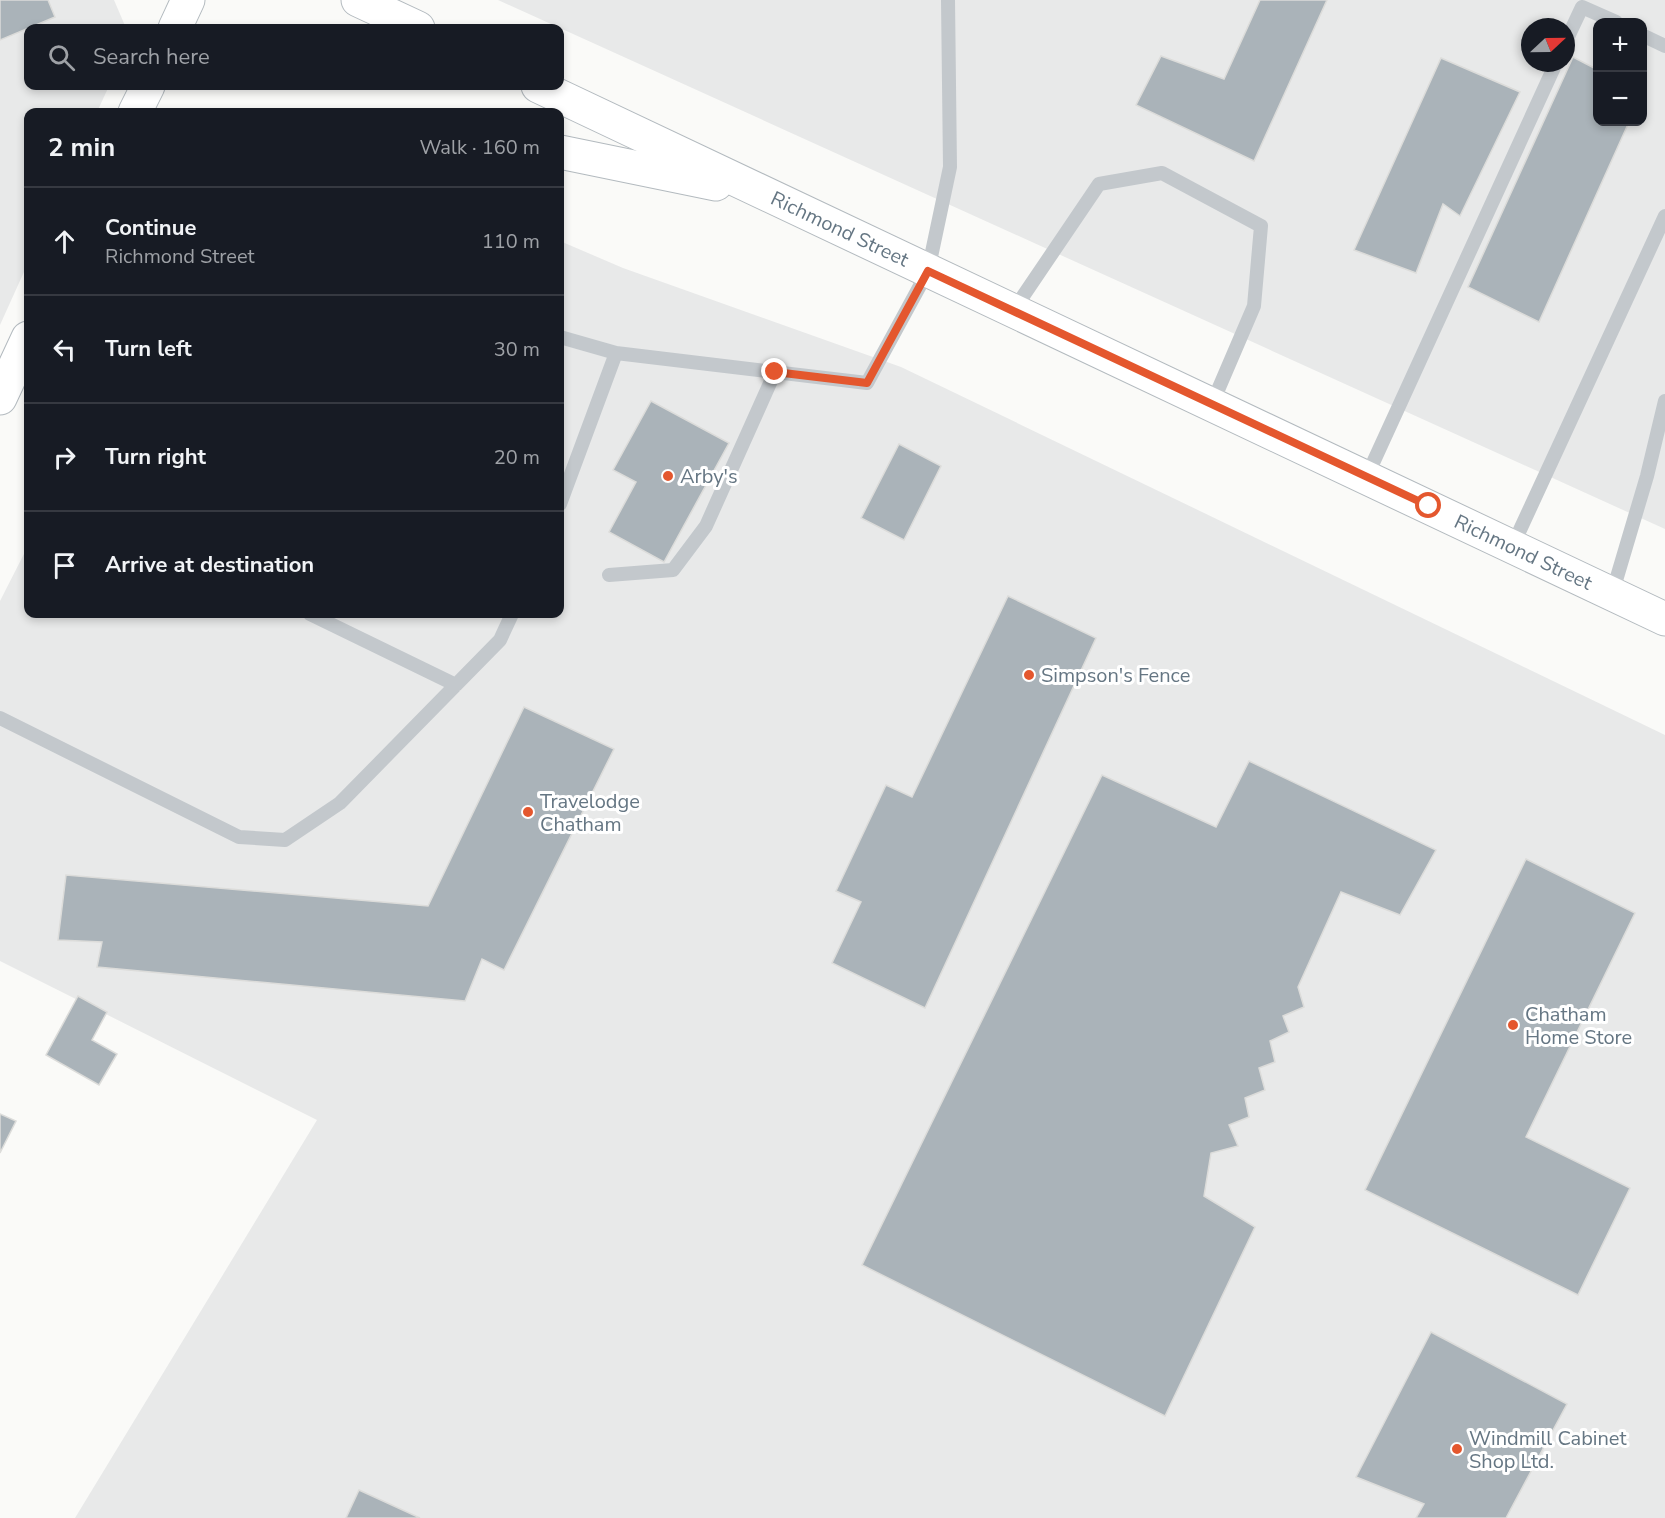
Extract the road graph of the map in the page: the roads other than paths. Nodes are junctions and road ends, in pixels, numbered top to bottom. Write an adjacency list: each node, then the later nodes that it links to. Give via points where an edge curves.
1 (188, 0): 6 (main road)
2 (358, 0): 7 (main road)
3 (948, 0): 17 (lane, via 950,166)
4 (1607, 18): 5 (lane, via 1582,7)
5 (1575, 22)
6 (177, 24)
7 (409, 24)
8 (1647, 37): 9 (lane)
9 (1665, 46)
10 (1552, 72): 28 (lane)
11 (146, 90): 13 (main road)
12 (546, 90): 15 (main road, Richmond Street)
13 (137, 108)
14 (564, 153): 15 (main road)
15 (765, 194): 17 (main road, Richmond Street)
16 (1665, 216): 30 (lane)
17 (928, 271): 18 (main road, Richmond Street); 22 (lane, via 867,383)
18 (1013, 311): 27 (main road, Richmond Street); 27 (lane, via 1099,184 1162,173 1261,226 1254,306)
19 (564, 338): 21 (lane)
20 (24, 347): 24 (main road)
21 (616, 353): 22 (lane); 29 (lane)
22 (775, 372): 31 (lane, via 706,526 673,570)
23 (24, 373): 26 (main road)
24 (0, 398)
25 (1665, 401): 32 (lane)
26 (0, 403)
27 (1212, 404): 28 (main road, Richmond Street)
28 (1367, 476): 30 (main road, Richmond Street)
29 (564, 493)
30 (1513, 545): 32 (main road, Richmond Street)
31 (609, 575)
32 (1612, 594): 35 (main road, Richmond Street)
33 (318, 618): 36 (lane)
34 (510, 618): 36 (lane, via 500,640)
35 (1665, 619)
36 (456, 685): 37 (lane, via 340,803 285,840 239,837)
37 (0, 718)

